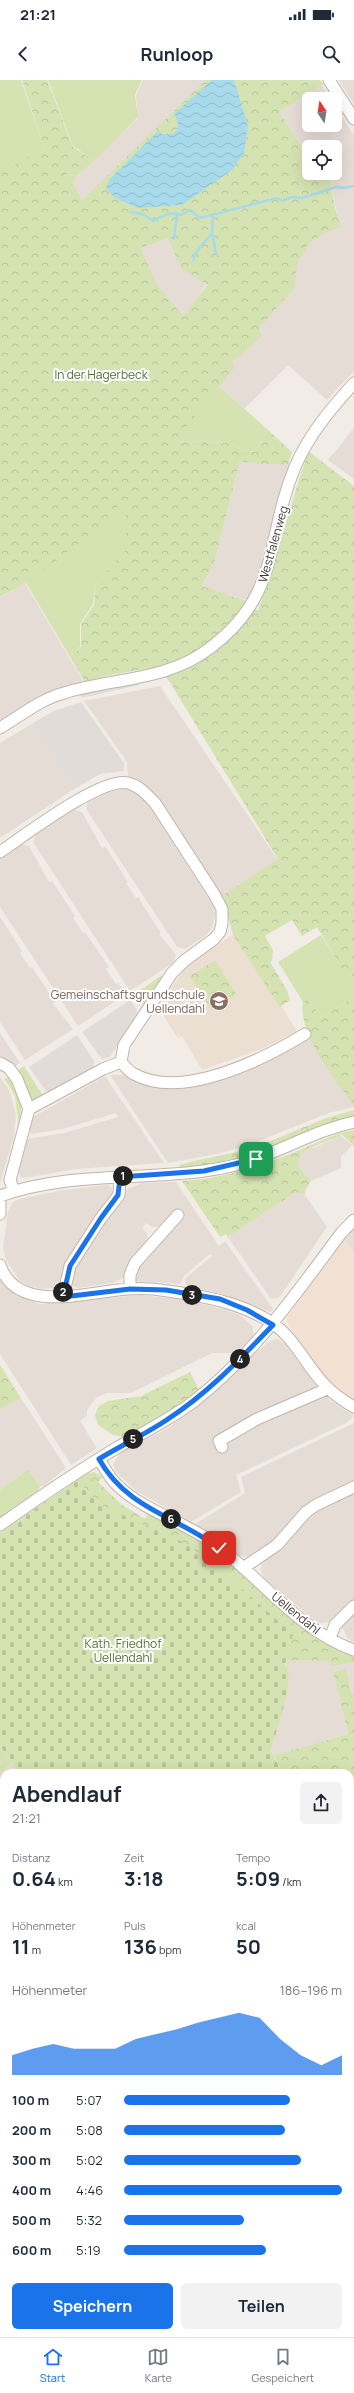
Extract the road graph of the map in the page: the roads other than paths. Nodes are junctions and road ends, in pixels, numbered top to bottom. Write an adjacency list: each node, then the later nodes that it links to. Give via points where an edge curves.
1 (329, 80): 2 (street)
2 (354, 119)
3 (354, 383): 4 (street, Westfalenweg, via 321,420 305,445 292,476 266,574 253,604 225,636 209,649 172,668 155,674 62,693)
4 (0, 728)
5 (0, 852): 7 (street, via 92,792 113,783 128,783 137,787 155,803 214,894 222,909 220,932 172,973 124,1045)
6 (305, 1034): 7 (street, via 248,1063 210,1077 184,1082 147,1079 133,1074)
7 (121, 1062): 9 (street)
8 (0, 1063): 9 (street, via 17,1079)
9 (29, 1109): 12 (street, via 10,1180)
10 (354, 1122): 11 (street, via 323,1131 256,1159 224,1168)
11 (120, 1177): 12 (street, via 61,1180); 20 (street, via 118,1195 70,1266)
12 (14, 1191): 13 (street)
13 (0, 1196)
14 (0, 1202): 15 (street)
15 (0, 1214)
16 (178, 1215): 19 (street, via 135,1263 130,1275)
17 (354, 1220): 21 (street, via 342,1232)
18 (0, 1266): 20 (street, via 14,1286 29,1294 46,1298)
19 (130, 1289): 20 (street); 21 (street, via 166,1290 220,1299 247,1310)
20 (63, 1297)
21 (273, 1325): 22 (street, via 287,1336); 25 (street, via 194,1401 168,1420)
22 (327, 1389): 23 (street); 24 (street, via 257,1419 219,1441)
23 (354, 1407)
24 (222, 1447)
25 (99, 1459): 27 (street); 28 (street, Uellendahl, via 113,1481 125,1492 147,1507 205,1538)
26 (354, 1487): 28 (street, via 306,1512 277,1545)
27 (0, 1525)
28 (243, 1568): 30 (street, Uellendahl, via 315,1630)
29 (354, 1606): 30 (street, via 336,1625)
30 (330, 1638): 31 (street, Uellendahl)
31 (354, 1650)

